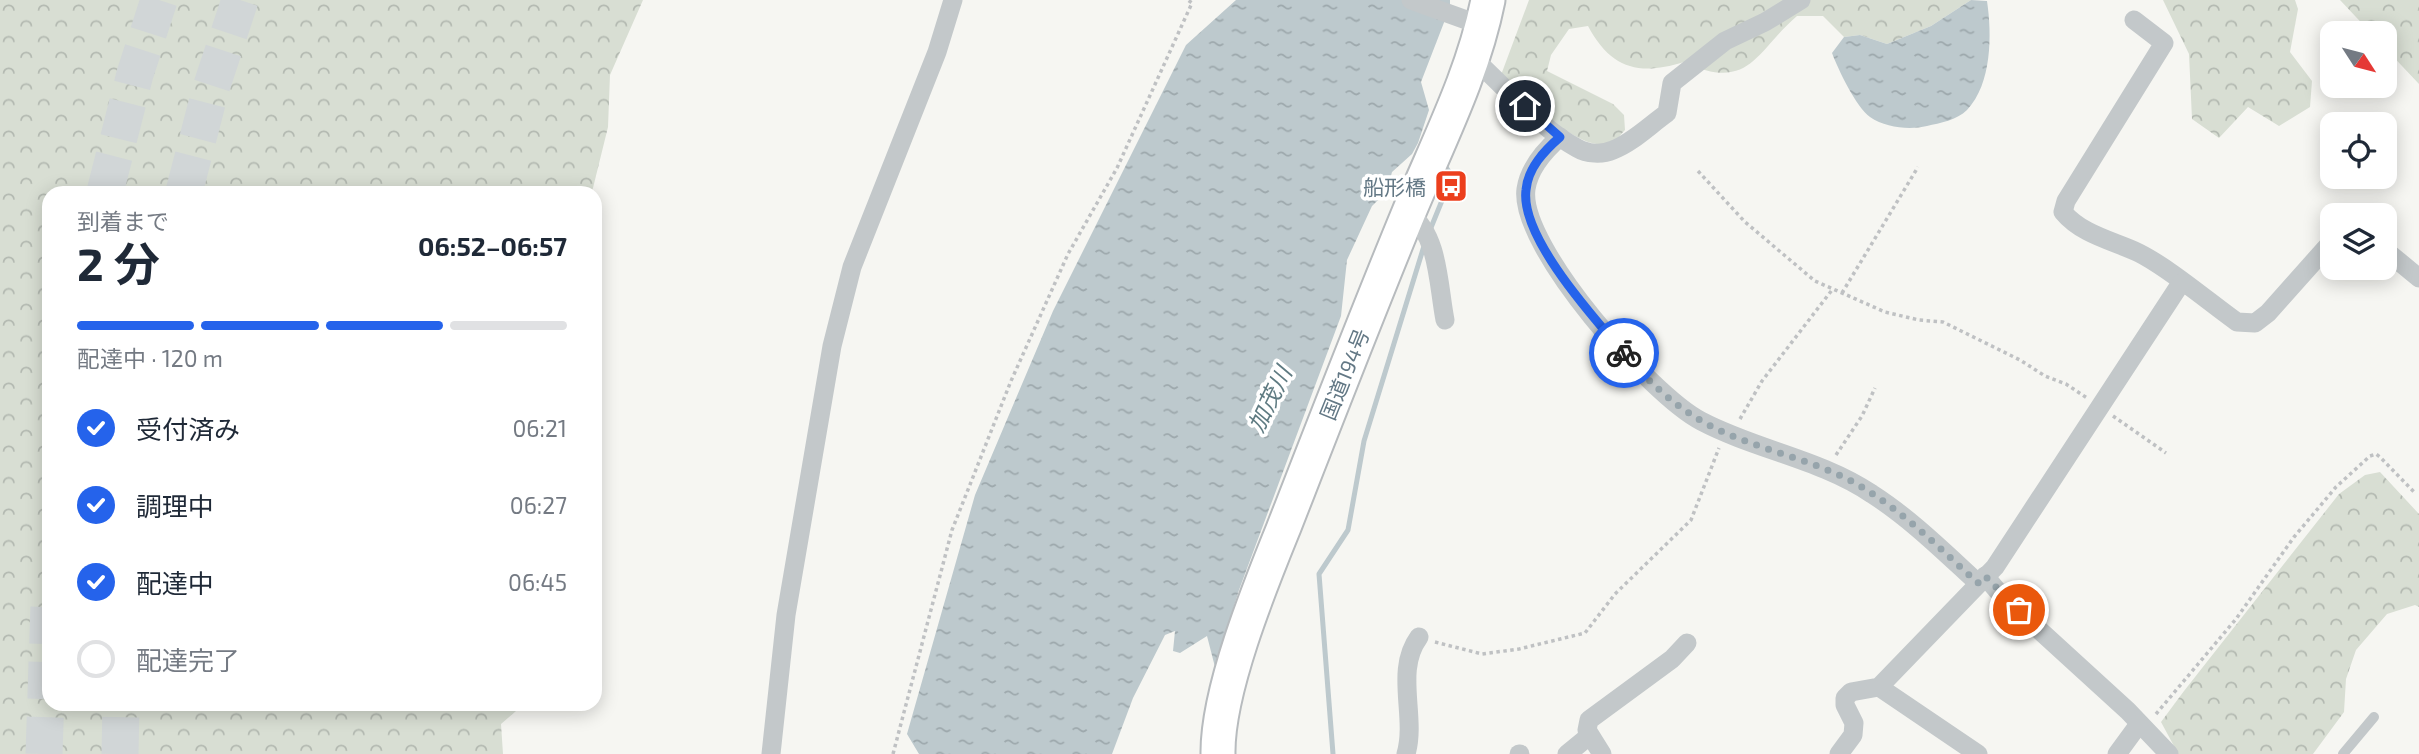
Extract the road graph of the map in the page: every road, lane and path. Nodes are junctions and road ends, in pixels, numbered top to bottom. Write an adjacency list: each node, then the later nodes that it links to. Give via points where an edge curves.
1 (953, 0): 32 (street, via 852,267 832,346 786,615)
2 (1188, 0): 33 (path, via 1192,3 1117,168 1068,254 1016,368 952,530)
3 (1411, 0): 5 (street)
4 (1801, 0): 8 (street, via 1726,41 1672,83 1667,113 1614,150 1591,154)
5 (1479, 15): 7 (highway, 国道194号)
6 (2134, 20): 15 (street, via 2164,43 2063,212 2112,245 2139,253)
7 (1474, 59): 8 (street); 11 (highway, 国道194号)
8 (1560, 137): 21 (street, via 1530,173 1525,191 1536,231 1553,262 1636,367 1700,421)
9 (1918, 167): 17 (path)
10 (1698, 171): 16 (path, via 1745,222)
11 (1409, 213): 18 (street, via 1423,224 1430,239); 34 (highway, 国道194号, via 1258,592 1232,678)
12 (2320, 255): 15 (street, via 2255,323 2238,322)
13 (2397, 260): 14 (street)
14 (2419, 278)
15 (2181, 283): 20 (street)
16 (1832, 290): 17 (path); 21 (path, via 1762,381)
17 (1842, 293): 20 (path, via 1885,312 1943,322 2066,384)
18 (1445, 320)
19 (1875, 388): 23 (path)
20 (2100, 407): 22 (path); 25 (street, via 1995,567)
21 (1730, 433): 23 (street); 26 (path, via 1690,520 1615,594 1585,634 1482,654)
22 (2166, 453)
23 (1827, 469): 25 (street, via 1902,515)
24 (2414, 492): 30 (path, via 2380,457 2370,456 2336,487 2235,619)
25 (1982, 579): 28 (street); 30 (street)
26 (1419, 637): 35 (street, via 1408,664 1410,739)
27 (1687, 643): 31 (street, via 1589,720)
28 (1879, 687): 38 (street, via 1851,692 1846,698 1853,735); 39 (street)
29 (2374, 717): 42 (lane)
30 (2142, 727): 40 (street); 41 (street)
31 (1589, 736): 36 (street); 37 (street)
32 (771, 754)
33 (894, 754)
34 (1219, 754)
35 (1406, 754)
36 (1567, 754)
37 (1602, 754)
38 (1839, 754)
39 (1978, 754)
40 (2117, 754)
41 (2169, 754)
42 (2343, 754)

